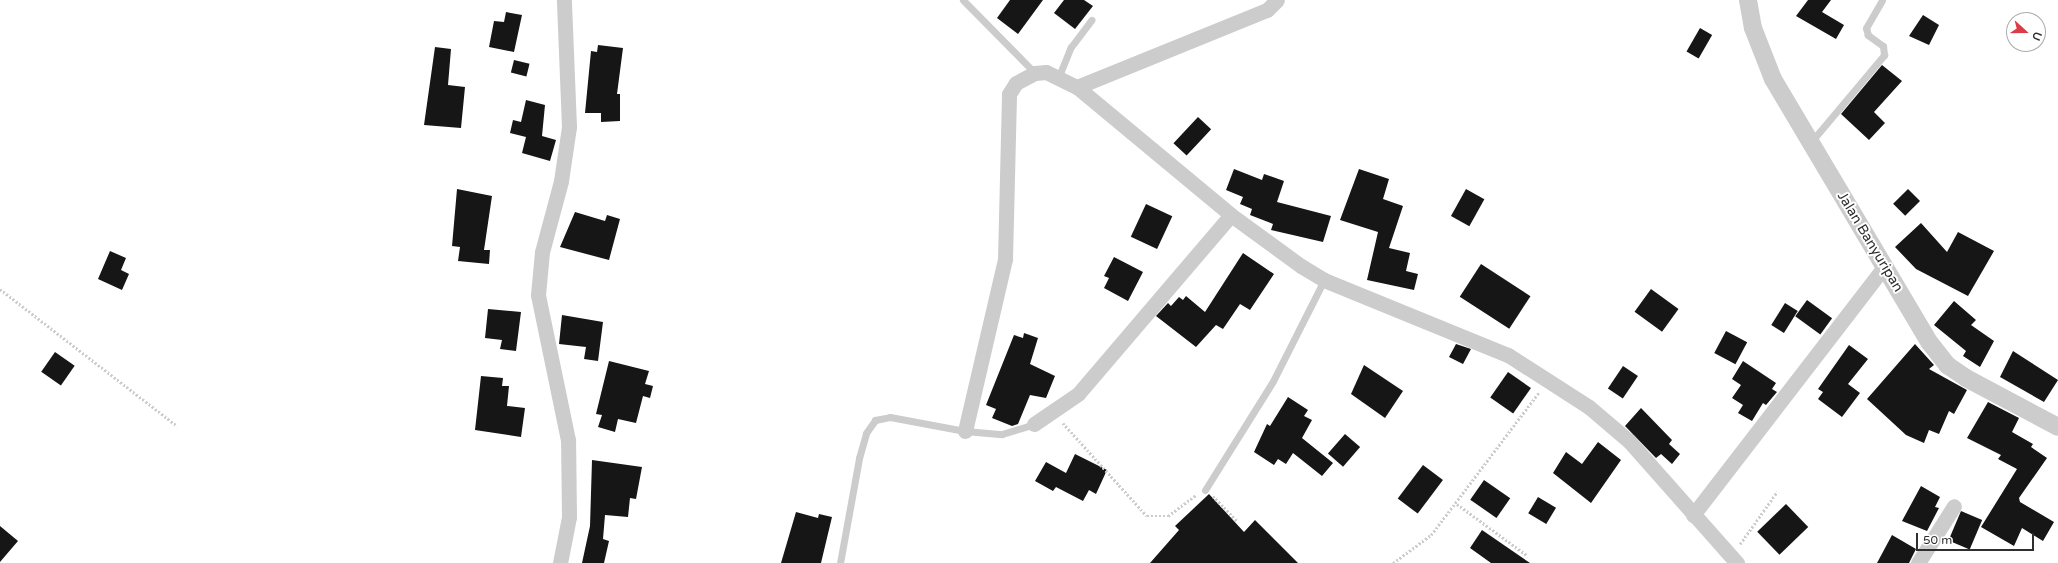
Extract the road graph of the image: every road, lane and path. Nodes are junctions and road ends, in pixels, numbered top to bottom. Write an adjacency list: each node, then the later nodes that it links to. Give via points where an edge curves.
1 (564, 0): 29 (street, via 569,127 561,181 542,252 538,295 568,440 570,518)
2 (963, 0): 7 (lane)
3 (1277, 0): 9 (street, via 1267,10)
4 (1748, 0): 10 (street, Jalan Banyuripan, via 1753,28 1773,79)
5 (1882, 0): 10 (lane, via 1866,28 1868,35 1883,46 1884,55)
6 (1091, 20): 8 (lane, via 1071,47)
7 (1035, 73): 8 (street); 20 (street, via 1016,83 1009,94 1005,259)
8 (1059, 76): 9 (street)
9 (1077, 87): 11 (street)
10 (1810, 143): 12 (street, Jalan Banyuripan)
11 (1231, 215): 13 (street); 16 (street, via 1078,394)
12 (1884, 266): 19 (street, Jalan Banyuripan, via 1930,343 1947,365); 25 (street)
13 (1324, 280): 15 (street, via 1508,355); 21 (lane, via 1274,381)
14 (0, 288): 18 (path)
15 (1548, 380): 23 (path); 25 (street, via 1630,441)
16 (1054, 414): 17 (street); 21 (path, via 1105,466 1128,499 1147,516 1168,516)
17 (1034, 424): 20 (lane, via 1002,434)
18 (177, 426)
19 (2058, 427)
20 (965, 431): 30 (lane, via 890,418 871,424 859,458)
21 (1205, 490): 26 (path)
22 (1777, 492): 28 (path)
23 (1457, 504): 27 (path); 31 (path, via 1431,535)
24 (1954, 506): 32 (street)
25 (1693, 515): 28 (street)
26 (1238, 522)
27 (1528, 556)
28 (1734, 560)
29 (560, 563)
30 (840, 563)
31 (1393, 563)
32 (1918, 563)

